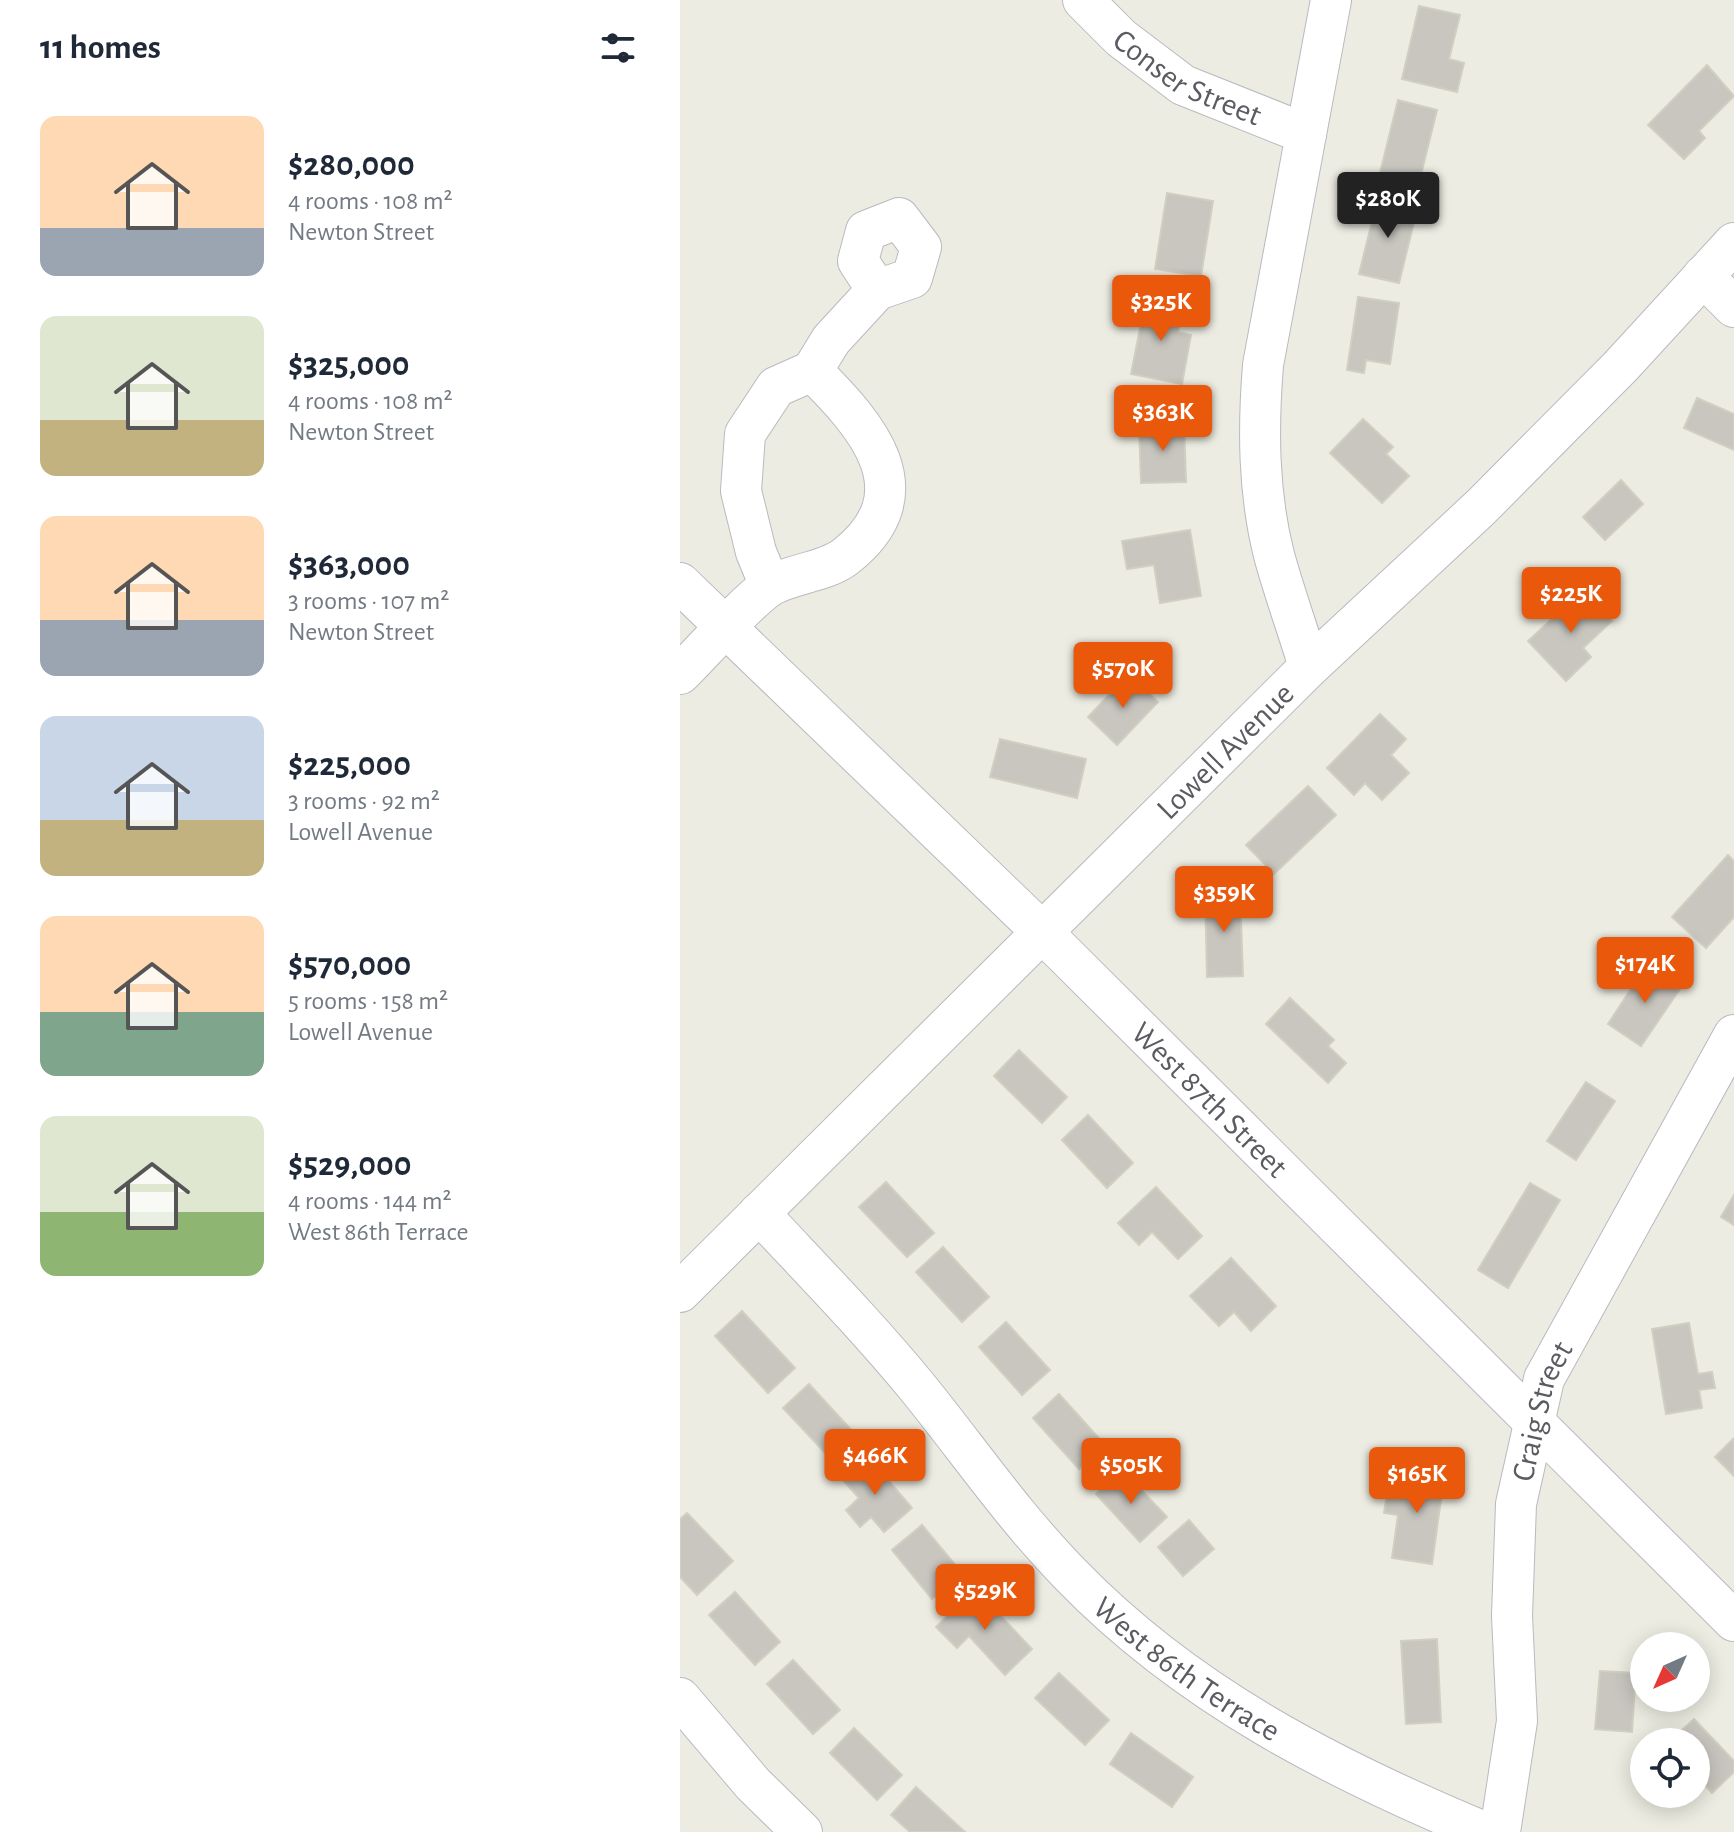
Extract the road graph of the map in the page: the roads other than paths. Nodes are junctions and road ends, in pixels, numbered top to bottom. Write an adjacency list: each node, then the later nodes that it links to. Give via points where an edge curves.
1 (1083, 0): 3 (street, Conser Street, via 1121,38 1183,85)
2 (1331, 0): 3 (street)
3 (1306, 134): 12 (street, via 1263,365 1259,413 1261,473 1274,554)
4 (1734, 243): 5 (street, Lowell Avenue)
5 (1703, 276): 7 (street); 12 (street, Lowell Avenue, via 1481,507)
6 (877, 290): 8 (street, via 831,340)
7 (1734, 307)
8 (812, 371): 10 (street, via 776,387 745,434 741,491); 10 (street, via 853,411 887,470 879,521 844,558)
9 (680, 583): 11 (street, West 87th Street)
10 (770, 586): 11 (street)
11 (725, 630): 13 (street); 14 (street, West 87th Street)
12 (1309, 667): 14 (street, Lowell Avenue)
13 (680, 674)
14 (1041, 931): 16 (street, Lowell Avenue); 18 (street, West 87th Street)
15 (1734, 1035): 18 (street, Craig Street, via 1544,1379)
16 (759, 1213): 17 (street, Lowell Avenue); 22 (street, West 86th Terrace, via 873,1335 993,1489 1073,1577 1163,1657 1237,1711 1313,1754)
17 (680, 1292)
18 (1533, 1422): 19 (street, West 87th Street); 23 (street, Craig Street, via 1512,1551 1517,1721)
19 (1734, 1621)
20 (680, 1698): 21 (street)
21 (802, 1832)
22 (1484, 1832)
23 (1500, 1832)

